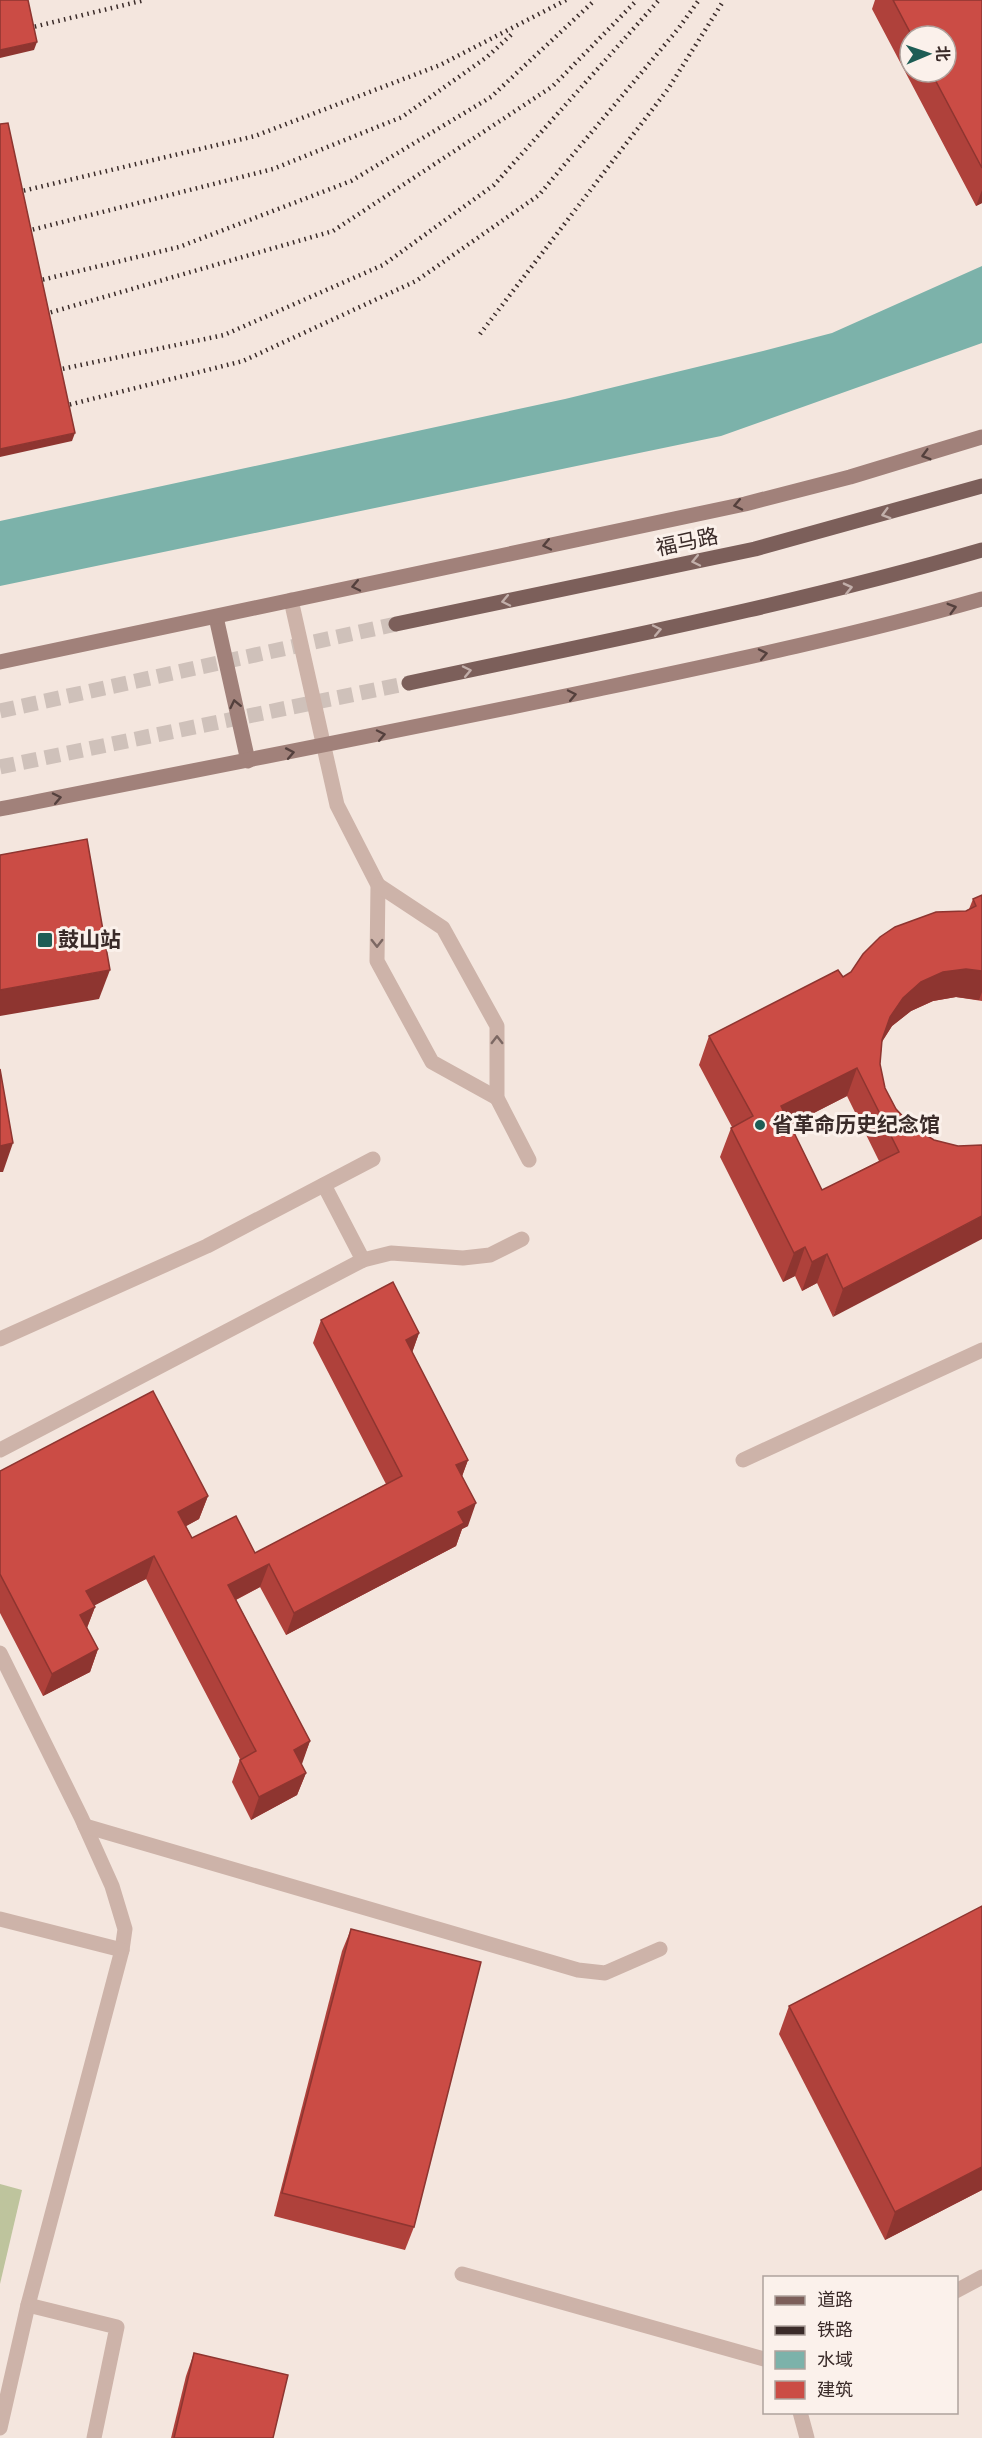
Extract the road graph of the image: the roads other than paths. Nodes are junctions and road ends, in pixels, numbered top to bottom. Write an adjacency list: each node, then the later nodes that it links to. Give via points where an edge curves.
1 (982, 437): 5 (main road, one-way to 5, via 745,504)
2 (982, 486): 7 (main road, 福马路, one-way to 7, via 755,549)
3 (982, 550): 9 (main road, one-way to 3, via 772,606)
4 (982, 599): 10 (main road, one-way to 4, via 886,627)
5 (291, 600): 6 (main road); 10 (lane)
6 (216, 617): 8 (main road); 11 (main road, one-way to 6)
7 (396, 624)
8 (0, 662)
9 (409, 683)
10 (324, 747): 11 (main road, one-way to 10); 13 (lane, via 337,805)
11 (248, 761): 12 (main road, one-way to 11)
12 (0, 809)
13 (378, 885): 14 (lane, one-way to 13, via 497,1026 443,928); 14 (lane, one-way to 14, via 377,961 432,1062)
14 (496, 1098): 16 (lane)
15 (373, 1159): 17 (lane)
16 (529, 1160)
17 (324, 1185): 19 (lane); 20 (lane, via 207,1246)
18 (522, 1239): 19 (lane, via 490,1255 463,1258 391,1253)
19 (363, 1260): 22 (lane)
20 (0, 1339)
21 (982, 1350): 23 (lane)
22 (0, 1450)
23 (743, 1460)
24 (0, 1653): 25 (lane)
25 (85, 1826): 27 (lane, via 578,1970 604,1973); 28 (lane, via 121,1912 125,1929)
26 (0, 1919): 28 (lane)
27 (660, 1949)
28 (122, 1950): 32 (lane)
29 (462, 2274): 33 (lane)
30 (982, 2277): 31 (lane)
31 (958, 2290)
32 (28, 2305): 35 (lane); 36 (lane, via 117,2327)
33 (763, 2359)
34 (801, 2414): 37 (lane)
35 (0, 2428)
36 (94, 2438)
37 (807, 2438)

